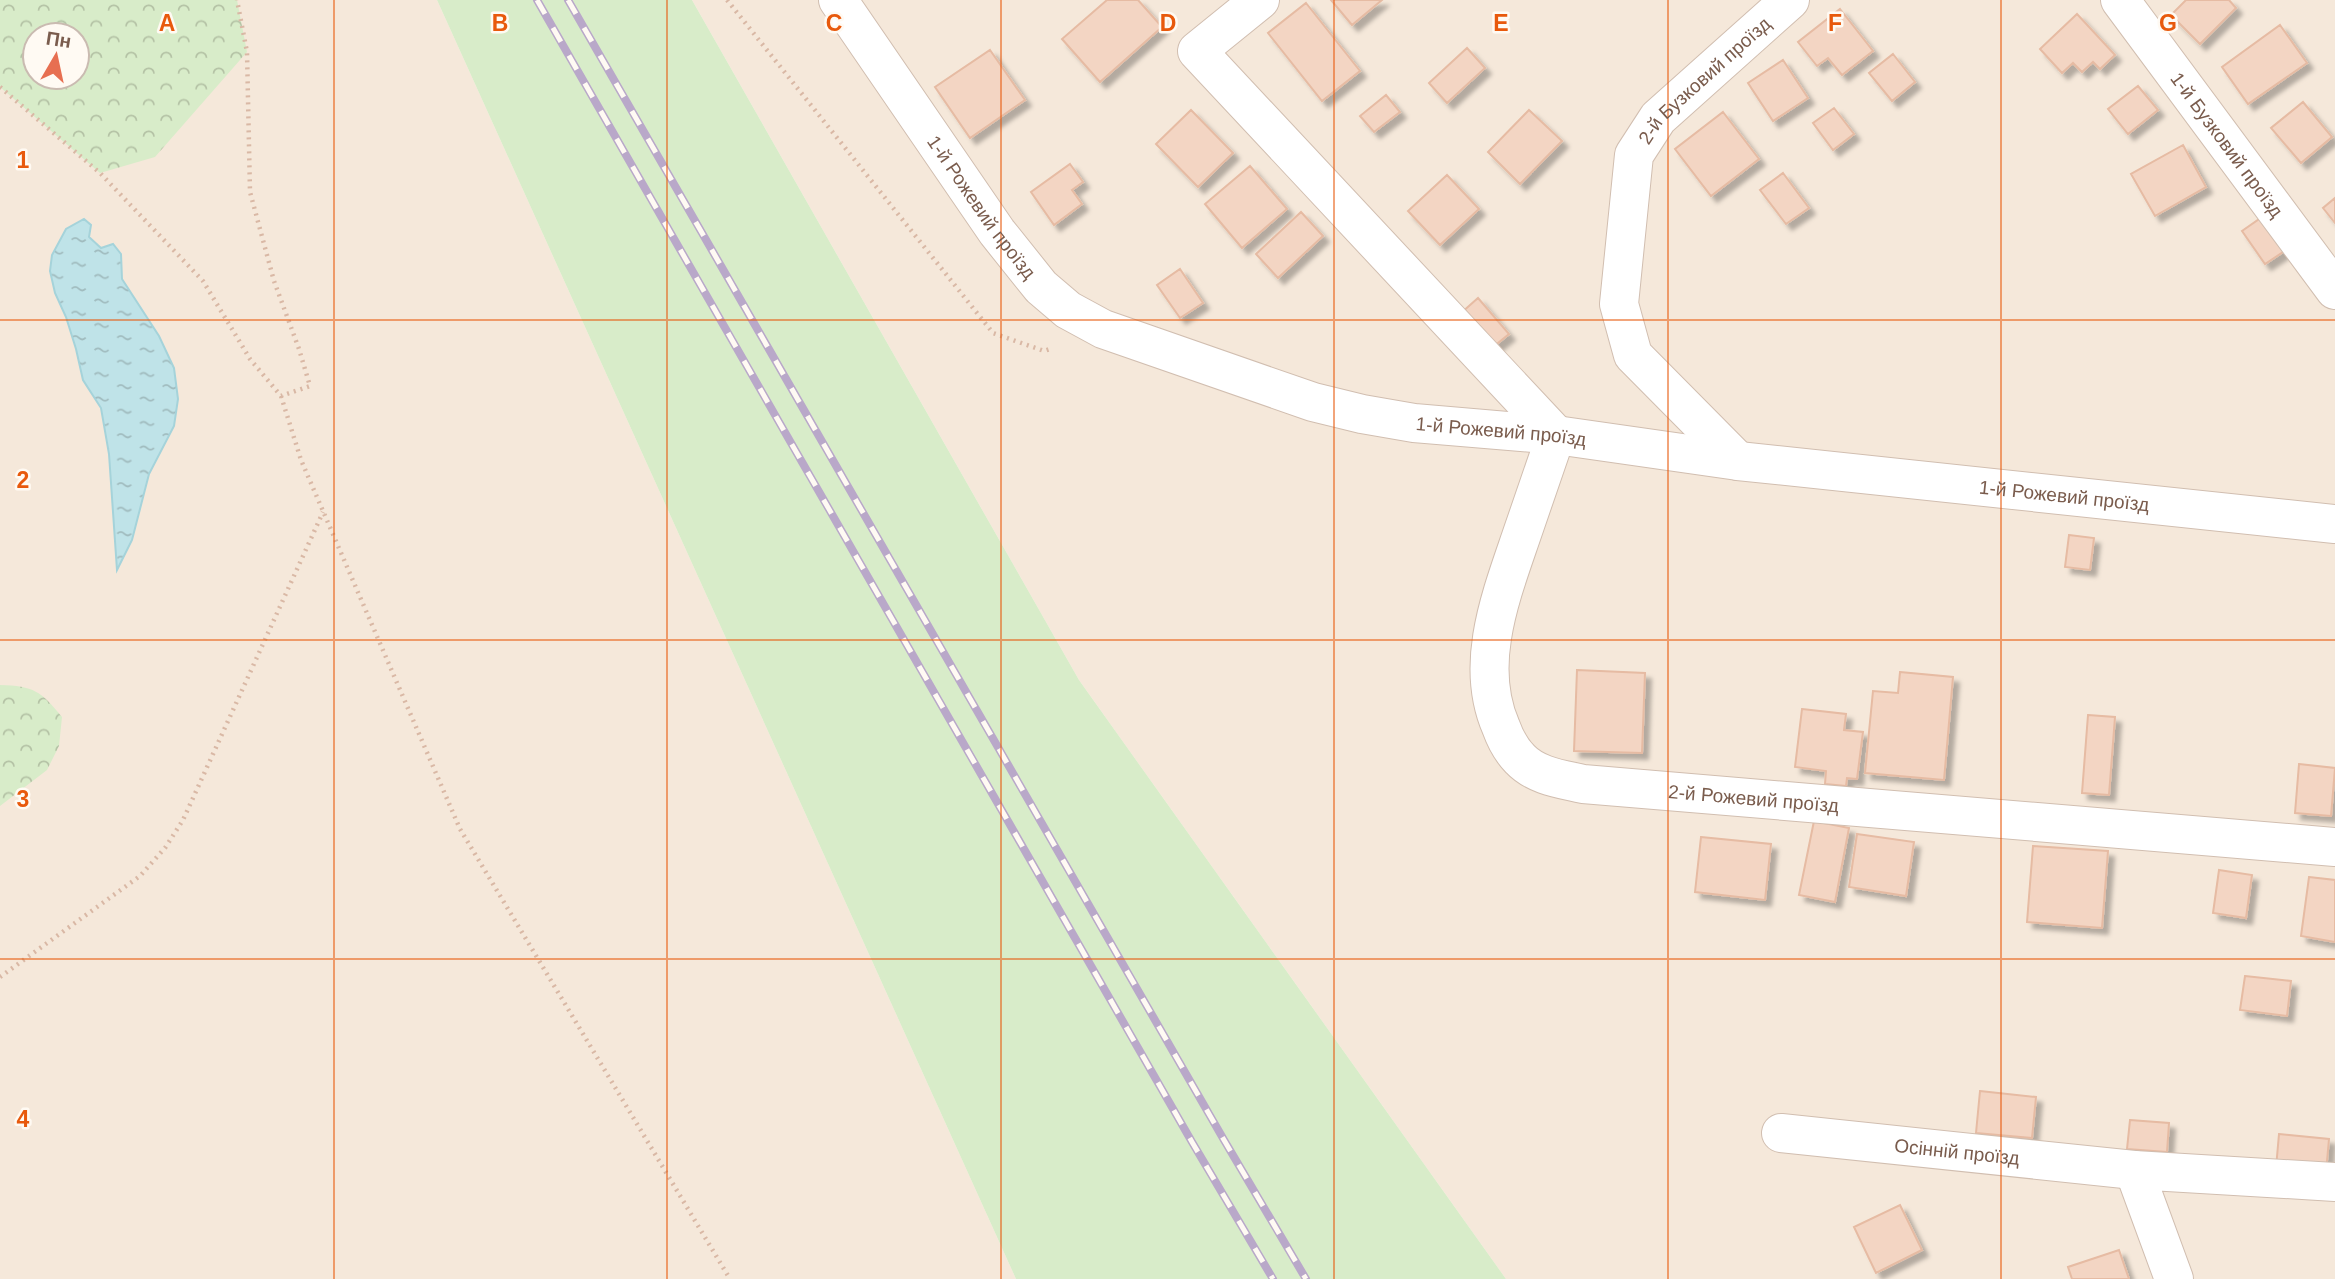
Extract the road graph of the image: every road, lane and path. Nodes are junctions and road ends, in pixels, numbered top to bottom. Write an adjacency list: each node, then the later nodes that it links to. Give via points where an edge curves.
1 (237, 0): 10 (path, via 247,52 250,192 310,386)
2 (727, 0): 9 (path, via 993,333 1044,351)
3 (838, 0): 9 (street, 1-й Рожевий проїзд, via 996,232 1041,287 1068,310)
4 (1260, 0): 11 (street, via 1197,51)
5 (1790, 0): 12 (street, 2-й Бузковий проїзд, via 1658,118 1634,155 1619,304 1633,355)
6 (2120, 0): 8 (street, 1-й Бузковий проїзд)
7 (0, 87): 10 (path, via 100,173 203,281 250,359)
8 (2335, 290)
9 (1104, 329): 11 (street, 1-й Рожевий проїзд, via 1313,402 1362,414)
10 (281, 396): 13 (path)
11 (1556, 435): 12 (street, 1-й Рожевий проїзд); 15 (street, 2-й Рожевий проїзд, via 1500,599 1490,657 1494,710 1505,737 1520,760 1544,775 1583,784)
12 (1738, 461): 14 (street, 1-й Рожевий проїзд)
13 (323, 512): 16 (path, via 183,820 165,848 140,876); 20 (path, via 460,829)
14 (2335, 524)
15 (2335, 847)
16 (0, 977)
17 (1781, 1133): 18 (street, Осінній проїзд)
18 (2134, 1170): 19 (street, Осінній проїзд); 21 (street)
19 (2335, 1182)
20 (730, 1279)
21 (2174, 1279)

